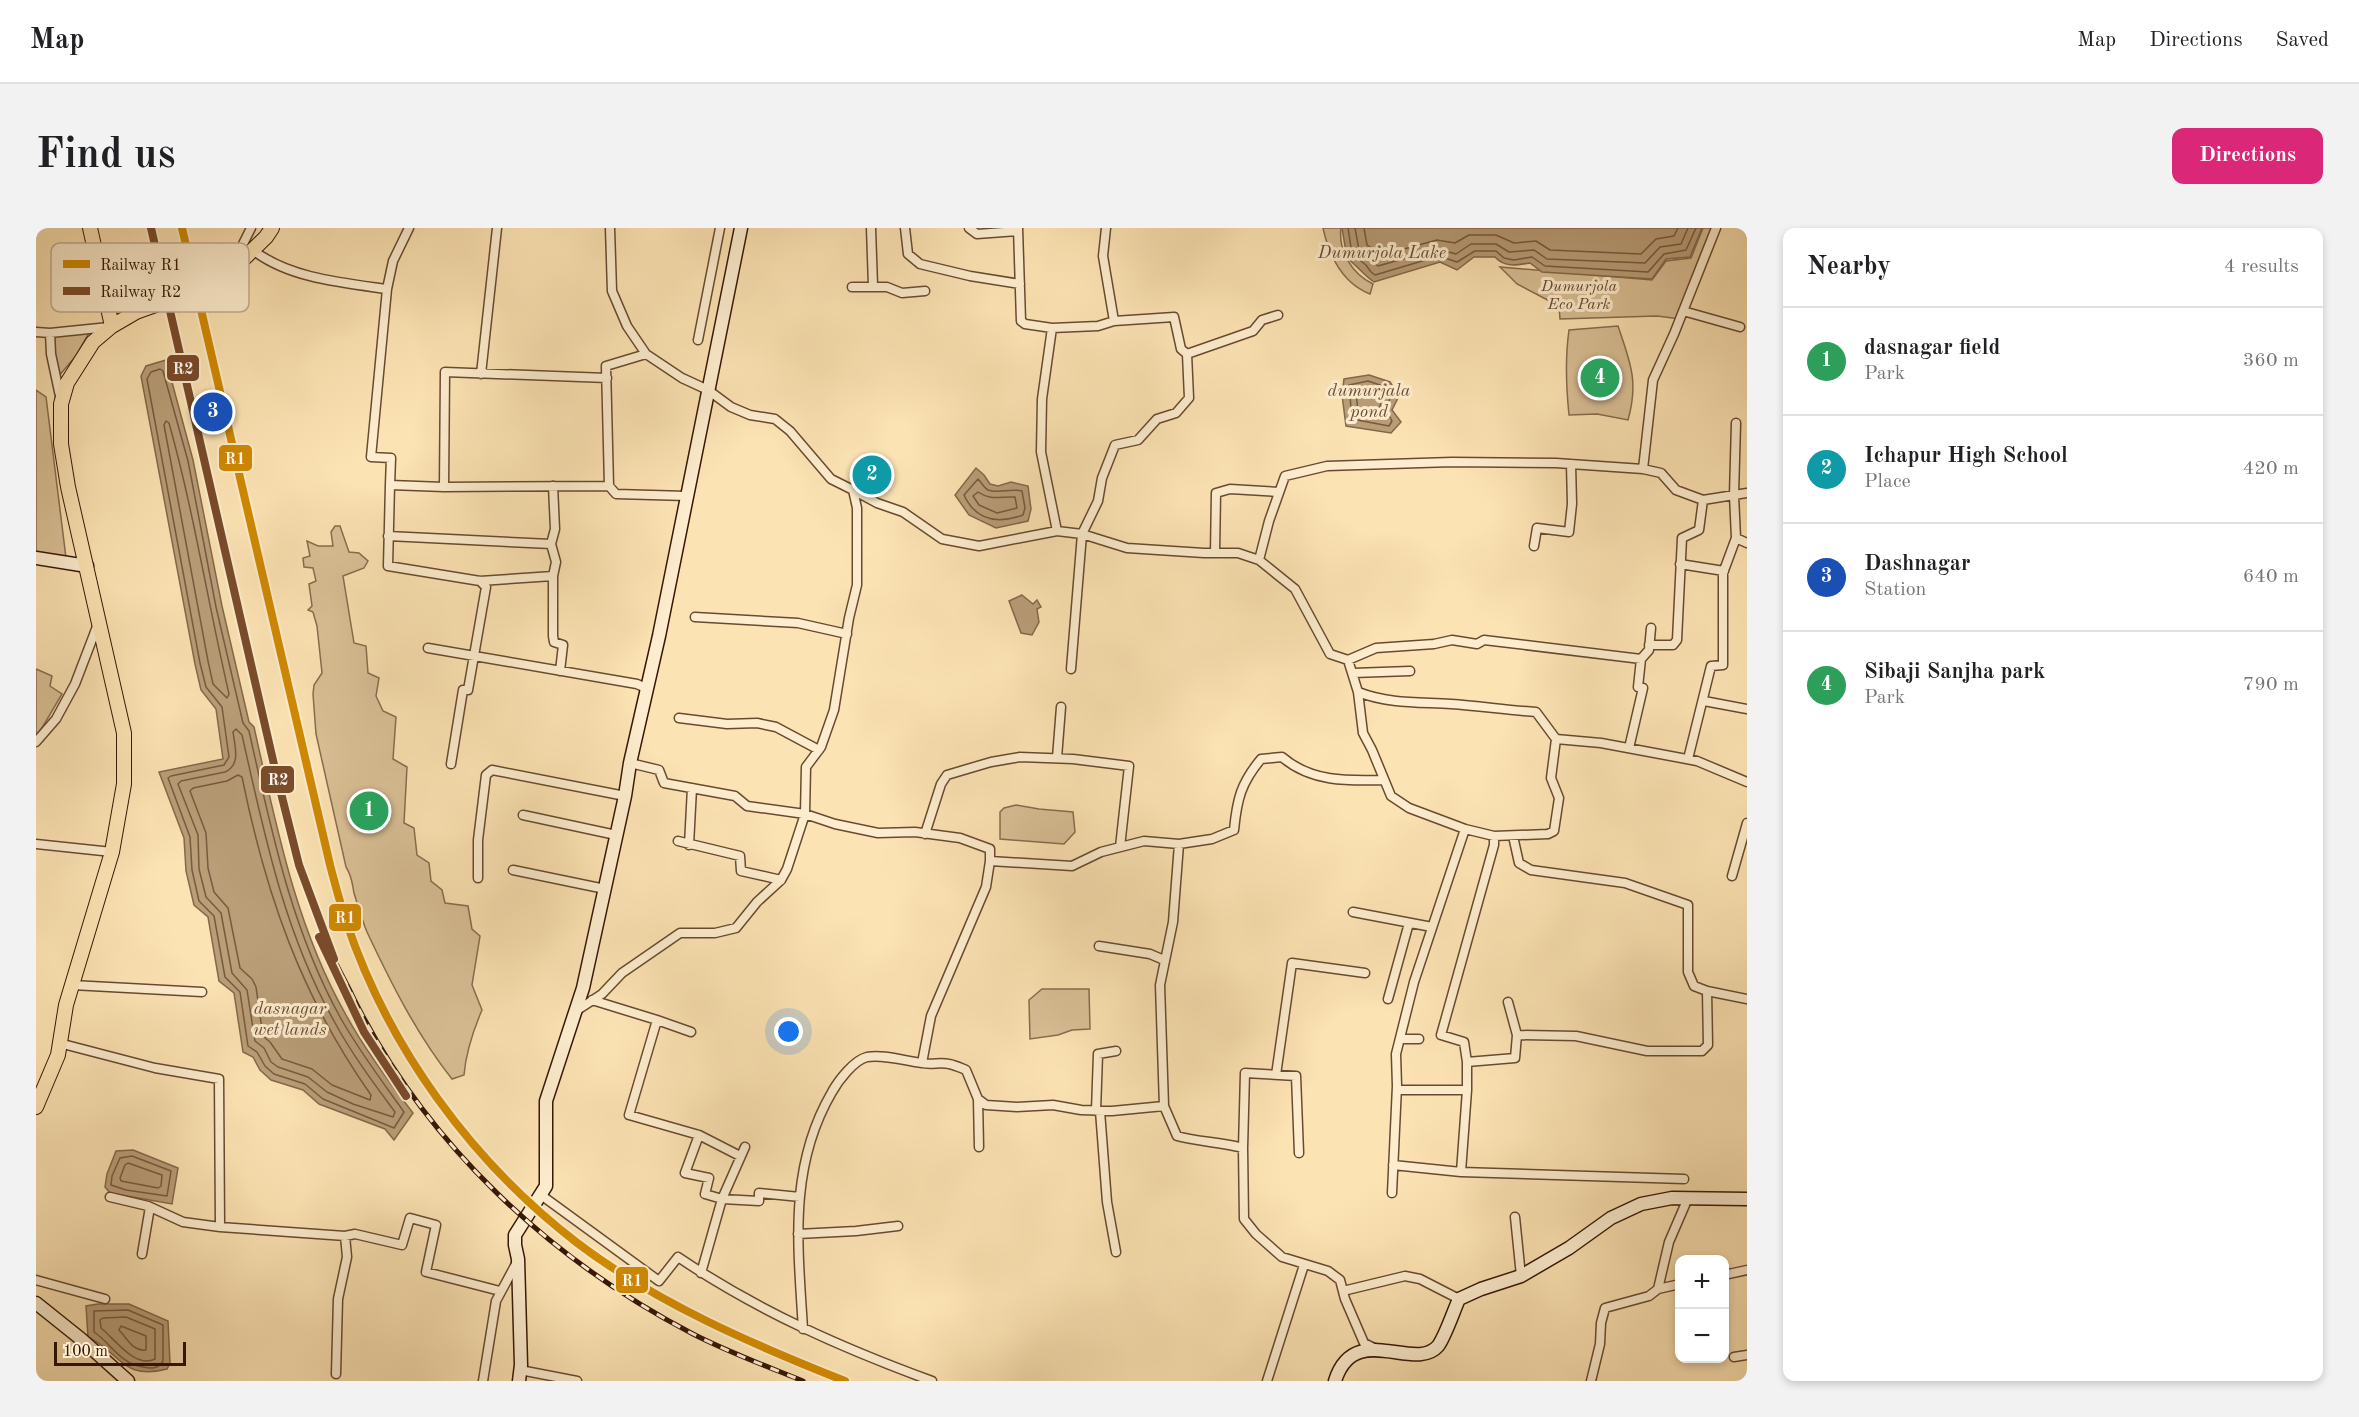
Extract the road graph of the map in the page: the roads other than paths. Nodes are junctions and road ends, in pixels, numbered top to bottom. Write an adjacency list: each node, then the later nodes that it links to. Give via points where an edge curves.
1 (90, 228): 15 (main road)
2 (251, 228): 16 (street)
3 (272, 228): 17 (main road)
4 (409, 228): 22 (street, via 393,261)
5 (496, 228): 37 (street)
6 (610, 228): 35 (street, via 612,291 627,326)
7 (720, 228): 34 (street)
8 (741, 228): 39 (street)
9 (871, 228): 20 (street)
10 (905, 228): 19 (street, via 908,254 920,264)
11 (969, 228): 14 (street, via 977,234)
12 (1106, 228): 28 (street, via 1103,256)
13 (1716, 228): 24 (street)
14 (1018, 230): 19 (street)
15 (93, 243)
16 (248, 243)
17 (249, 248)
18 (249, 251): 22 (street, via 279,266 326,280)
19 (1020, 284): 31 (street, via 1021,321)
20 (873, 286): 21 (street); 23 (street, via 902,293)
21 (852, 287)
22 (387, 290): 44 (street, via 371,457 391,458)
23 (925, 291)
24 (1683, 311): 30 (street); 43 (street, via 1653,380)
25 (109, 312): 29 (main road)
26 (138, 312): 29 (main road)
27 (1278, 315): 36 (street, via 1262,320 1253,331)
28 (1114, 321): 31 (street, via 1098,326); 36 (street, via 1174,317 1181,349)
29 (112, 326): 33 (street); 40 (main road, via 93,342 78,363)
30 (1740, 327)
31 (1053, 328): 54 (street, via 1042,399 1041,452)
32 (36, 332): 33 (street)
33 (50, 333): 40 (street)
34 (698, 340)
35 (646, 354): 38 (street, via 606,366); 39 (street)
36 (1187, 354): 55 (street, via 1189,398 1176,413 1157,419 1138,440 1115,445)
37 (481, 374): 38 (street); 47 (street, via 445,372)
38 (607, 378): 46 (street)
39 (708, 390): 48 (street, via 731,407 775,419 831,479); 52 (street)
40 (61, 404): 65 (main road, via 61,444)
41 (1736, 423): 51 (street)
42 (1571, 464): 43 (street); 49 (street, via 1327,466 1285,476); 60 (street, via 1569,532 1537,528)
43 (1643, 469): 53 (street, via 1661,473 1676,490)
44 (390, 485): 47 (street); 56 (street)
45 (553, 486): 46 (street); 47 (street); 59 (street, via 555,530)
46 (609, 486): 52 (street, via 616,494)
47 (444, 488)
48 (853, 490): 54 (street, via 903,512 942,539 979,546); 72 (street, via 857,508 857,585)
49 (1279, 492): 61 (street, via 1230,489 1216,493); 63 (street)
50 (1747, 493): 51 (street)
51 (1734, 495): 53 (street); 57 (street)
52 (687, 496): 82 (street)
53 (1703, 500): 64 (street, via 1699,530 1682,538)
54 (1057, 531): 55 (street)
55 (1083, 534): 61 (street, via 1127,548); 78 (street)
56 (388, 536): 59 (street); 68 (street, via 388,566)
57 (1736, 538): 58 (street); 66 (street)
58 (1747, 543)
59 (551, 544): 67 (street, via 556,562)
60 (1534, 546)
61 (1215, 553): 63 (street, via 1238,553)
62 (36, 558): 65 (street)
63 (1260, 560): 77 (street, via 1295,589 1330,654)
64 (1680, 564): 66 (street); 73 (street, via 1677,640 1673,645)
65 (87, 566): 70 (main road)
66 (1724, 571): 84 (street, via 1723,665 1711,666)
67 (553, 576): 68 (street); 79 (street, via 554,642 563,645)
68 (480, 581): 75 (street, via 486,587)
69 (694, 617): 72 (street, via 798,622)
70 (99, 622): 89 (street, via 75,684 56,719); 113 (main road, via 124,733 124,784)
71 (1651, 628): 73 (street)
72 (847, 634): 91 (street, via 834,710)
73 (1649, 645): 76 (street)
74 (428, 648): 75 (street)
75 (474, 655): 79 (street); 95 (street, via 468,690 463,690)
76 (1641, 659): 77 (street, via 1484,640 1477,644 1452,640 1376,648); 90 (street, via 1638,687 1643,688)
77 (1348, 660): 81 (street)
78 (1071, 669)
79 (560, 671): 82 (street)
80 (1410, 671): 81 (street)
81 (1353, 672): 83 (street)
82 (648, 688): 94 (street)
83 (1359, 692): 88 (street, via 1379,700 1536,712); 96 (street, via 1362,734)
84 (1704, 701): 86 (street); 93 (street)
85 (1061, 707): 92 (street)
86 (1747, 709)
87 (679, 718): 91 (street, via 777,726)
88 (1556, 739): 90 (street); 107 (street, via 1551,778 1559,798 1554,831)
89 (36, 742)
90 (1629, 748): 93 (street)
91 (819, 750): 100 (street, via 806,767)
92 (1057, 758): 104 (street, via 1020,757 947,775); 112 (street, via 1130,766)
93 (1688, 759): 97 (street)
94 (630, 763): 98 (street, via 659,770 664,783); 99 (street)
95 (451, 764)
96 (1383, 780): 103 (street, via 1390,796 1409,808); 110 (street, via 1338,781 1292,766 1282,757 1261,759 1248,774 1237,798 1234,830 1212,839)
97 (1747, 782)
98 (692, 788): 100 (street, via 735,796 747,806); 111 (street)
99 (625, 796): 105 (street); 117 (street, via 492,770 486,775)
100 (805, 814): 104 (street, via 878,833); 118 (street)
101 (523, 815): 105 (street)
102 (1747, 823): 116 (street)
103 (1465, 828): 106 (street); 122 (street)
104 (926, 834): 114 (street, via 960,838 990,849)
105 (616, 835): 119 (street)
106 (1494, 836): 107 (street); 141 (street, via 1442,1035 1464,1042)
107 (1513, 836): 127 (street, via 1518,863 1531,870 1625,883 1688,904 1688,972 1694,986)
108 (678, 841): 111 (street)
109 (36, 844): 113 (street)
110 (1179, 844): 112 (street, via 1144,842); 124 (street, via 1173,922)
111 (689, 845): 118 (street, via 740,856 741,871)
112 (1120, 847): 114 (street, via 1072,866)
113 (112, 852): 126 (main road)
114 (990, 861): 142 (street, via 986,887 931,1016)
115 (513, 870): 119 (street)
116 (1732, 876)
117 (478, 878)
118 (781, 880): 131 (street, via 736,928 715,933 680,933 622,973)
119 (605, 889): 133 (street)
120 (1353, 912): 121 (street)
121 (1409, 923): 122 (street); 129 (street)
122 (1432, 927): 137 (street)
123 (1099, 946): 124 (street)
124 (1164, 960): 147 (street, via 1160,985)
125 (1365, 973): 143 (street, via 1292,963)
126 (72, 986): 128 (street); 139 (main road)
127 (1707, 991): 130 (street); 136 (street, via 1708,1045 1702,1051 1647,1050 1576,1036)
128 (202, 992)
129 (1388, 999)
130 (1747, 999)
131 (592, 1000): 133 (street); 134 (street)
132 (1508, 1002): 136 (street)
133 (576, 1011): 160 (street, via 546,1101 546,1186)
134 (657, 1020): 135 (street); 150 (street, via 629,1115)
135 (691, 1032)
136 (1516, 1035): 141 (street, via 1515,1058)
137 (1400, 1039): 138 (street); 144 (street, via 1396,1054)
138 (1419, 1039)
139 (60, 1043): 148 (main road); 169 (street, via 155,1068 219,1079)
140 (1116, 1051): 149 (street, via 1098,1054)
141 (1467, 1062): 145 (street)
142 (922, 1063): 146 (street, via 947,1063 966,1070); 162 (street, via 866,1057 840,1077 807,1148)
143 (1276, 1074): 153 (street, via 1245,1073); 154 (street, via 1296,1076)
144 (1397, 1090): 145 (street); 156 (street)
145 (1467, 1090): 157 (street)
146 (978, 1099): 149 (street, via 986,1105 1053,1105); 152 (street)
147 (1164, 1106): 149 (street); 153 (street, via 1177,1136)
148 (36, 1107)
149 (1098, 1111): 172 (street)
150 (699, 1135): 155 (street); 163 (street, via 685,1173 709,1178 705,1194)
151 (745, 1147): 155 (street)
152 (979, 1147)
153 (1243, 1148): 175 (street, via 1244,1219 1270,1249)
154 (1299, 1153)
155 (740, 1156): 163 (street)
156 (1393, 1165): 157 (street); 159 (street)
157 (1461, 1172): 158 (street)
158 (1684, 1179)
159 (1392, 1193)
160 (541, 1195): 174 (street, via 515,1235); 177 (street, via 660,1281 678,1257)
161 (110, 1197): 166 (street)
162 (800, 1197): 163 (street, via 759,1192 759,1201); 170 (street)
163 (722, 1198): 177 (street)
164 (1688, 1198): 165 (street); 179 (street, via 1641,1204 1611,1218); 182 (street, via 1669,1242)
165 (1747, 1199)
166 (150, 1208): 169 (street, via 183,1222); 173 (street)
167 (1515, 1217): 179 (street)
168 (898, 1226): 170 (street)
169 (220, 1227): 171 (street)
170 (798, 1234): 188 (street)
171 (345, 1236): 183 (street, via 355,1234 402,1245 410,1218 436,1225 426,1272); 192 (street, via 347,1257 338,1299)
172 (1116, 1252)
173 (142, 1254)
174 (518, 1259): 183 (street); 193 (street)
175 (1304, 1265): 184 (street, via 1328,1271 1340,1280); 198 (street)
176 (1747, 1270): 178 (street)
177 (701, 1273): 188 (street)
178 (1729, 1274)
179 (1521, 1276): 186 (street)
180 (36, 1280): 185 (street)
181 (1675, 1285): 182 (street)
182 (1658, 1289): 200 (street, via 1649,1296 1605,1308)
183 (500, 1291): 195 (street)
184 (1343, 1291): 186 (street, via 1405,1276 1420,1278); 189 (street, via 1364,1343)
185 (105, 1299)
186 (1459, 1299): 189 (street, via 1438,1346 1423,1354)
187 (36, 1303): 194 (street)
188 (803, 1329): 197 (street)
189 (1378, 1350): 199 (street, via 1346,1359)
190 (1747, 1354): 191 (street)
191 (1734, 1357)
192 (336, 1374)
193 (519, 1376): 196 (street)
194 (128, 1381)
195 (483, 1381)
196 (578, 1381)
197 (932, 1381)
198 (1267, 1381)
199 (1335, 1381)
200 (1591, 1381)

